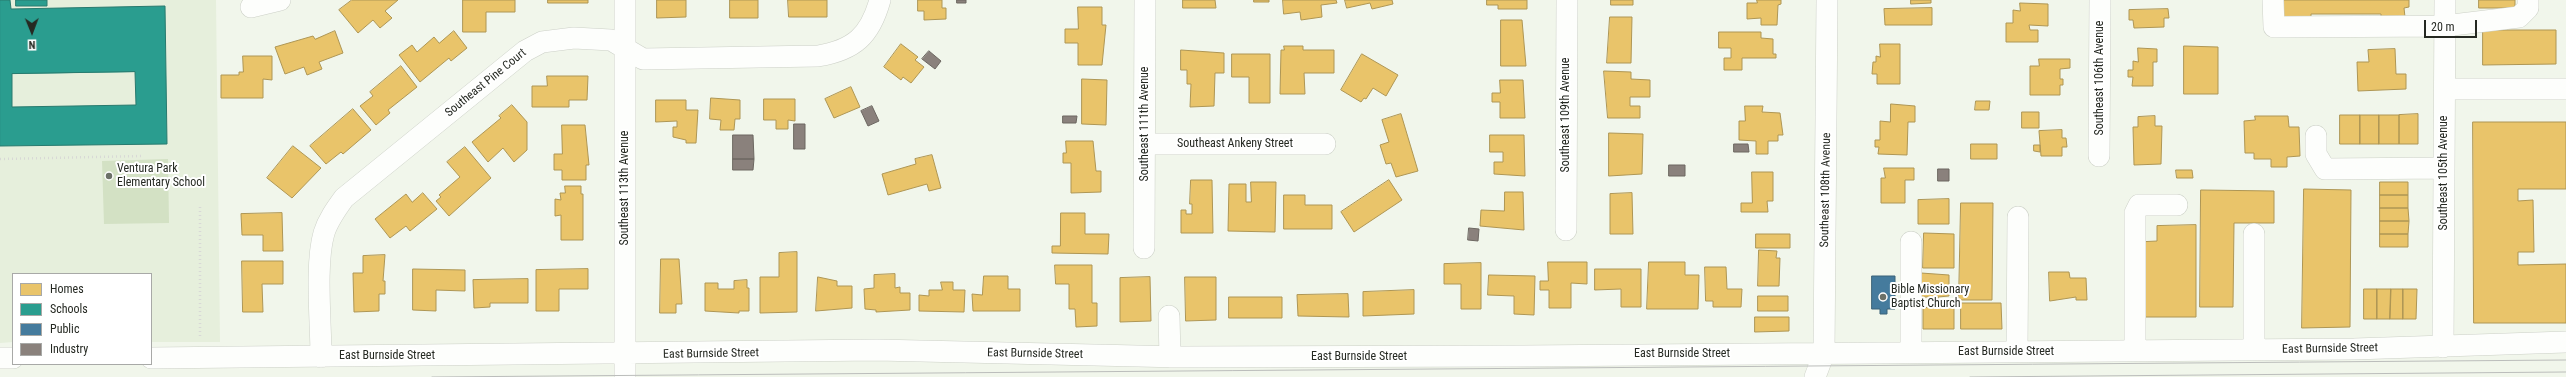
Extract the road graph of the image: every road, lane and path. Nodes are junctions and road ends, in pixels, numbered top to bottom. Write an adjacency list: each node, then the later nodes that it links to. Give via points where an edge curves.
1 (280, 0): 11 (street)
2 (625, 0): 13 (street, Southeast 113th Avenue)
3 (880, 0): 13 (street, Southeast Pine Court, via 876,17 866,33 851,46 835,53 818,56 643,59)
4 (1145, 0): 17 (street, Southeast 111th Avenue)
5 (1567, 0): 26 (street, Southeast 109th Avenue)
6 (1827, 0): 39 (street, Southeast 108th Avenue)
7 (2100, 0): 20 (street, Southeast 106th Avenue)
8 (2273, 0): 12 (street, via 2274,27)
9 (2445, 0): 12 (street, Southeast 105th Avenue)
10 (2528, 0): 12 (street, via 2528,8 2519,17)
11 (251, 7)
12 (2444, 26): 14 (street, Southeast 105th Avenue)
13 (625, 48): 38 (street, Southeast 113th Avenue); 40 (street, Southeast Pine Court, via 611,40 574,38 542,42 525,50 344,198 324,233 320,256)
14 (2445, 89): 15 (street); 22 (street, Southeast 105th Avenue)
15 (2566, 89)
16 (2316, 136): 22 (street, via 2316,154 2325,169)
17 (1144, 144): 18 (street, Southeast Ankeny Street); 29 (street, Southeast 111th Avenue)
18 (1325, 144)
19 (142, 156): 21 (path)
20 (2099, 156)
21 (0, 159)
22 (2444, 168): 33 (street, Southeast 105th Avenue)
23 (2177, 205): 35 (street, via 2139,205 2135,212)
24 (200, 208): 31 (path)
25 (2018, 217): 37 (street)
26 (1566, 230)
27 (2254, 234): 34 (street)
28 (1911, 242): 36 (street)
29 (1144, 248)
30 (1169, 316): 41 (street)
31 (200, 326)
32 (2566, 342): 33 (street, East Burnside Street)
33 (2443, 347): 34 (street, East Burnside Street)
34 (2254, 350): 35 (street, East Burnside Street)
35 (2135, 351): 37 (street, East Burnside Street)
36 (1911, 352): 37 (street, East Burnside Street); 39 (street, East Burnside Street)
37 (2017, 352)
38 (625, 354): 40 (street, East Burnside Street); 41 (street, East Burnside Street, via 877,350); 45 (street, Southeast 113th Avenue)
39 (1824, 354): 41 (street, East Burnside Street); 46 (street, Southeast 108th Avenue)
40 (321, 357): 44 (street, East Burnside Street)
41 (1170, 357)
42 (0, 358): 43 (street)
43 (12, 358)
44 (152, 358)
45 (625, 377)
46 (1815, 377)

